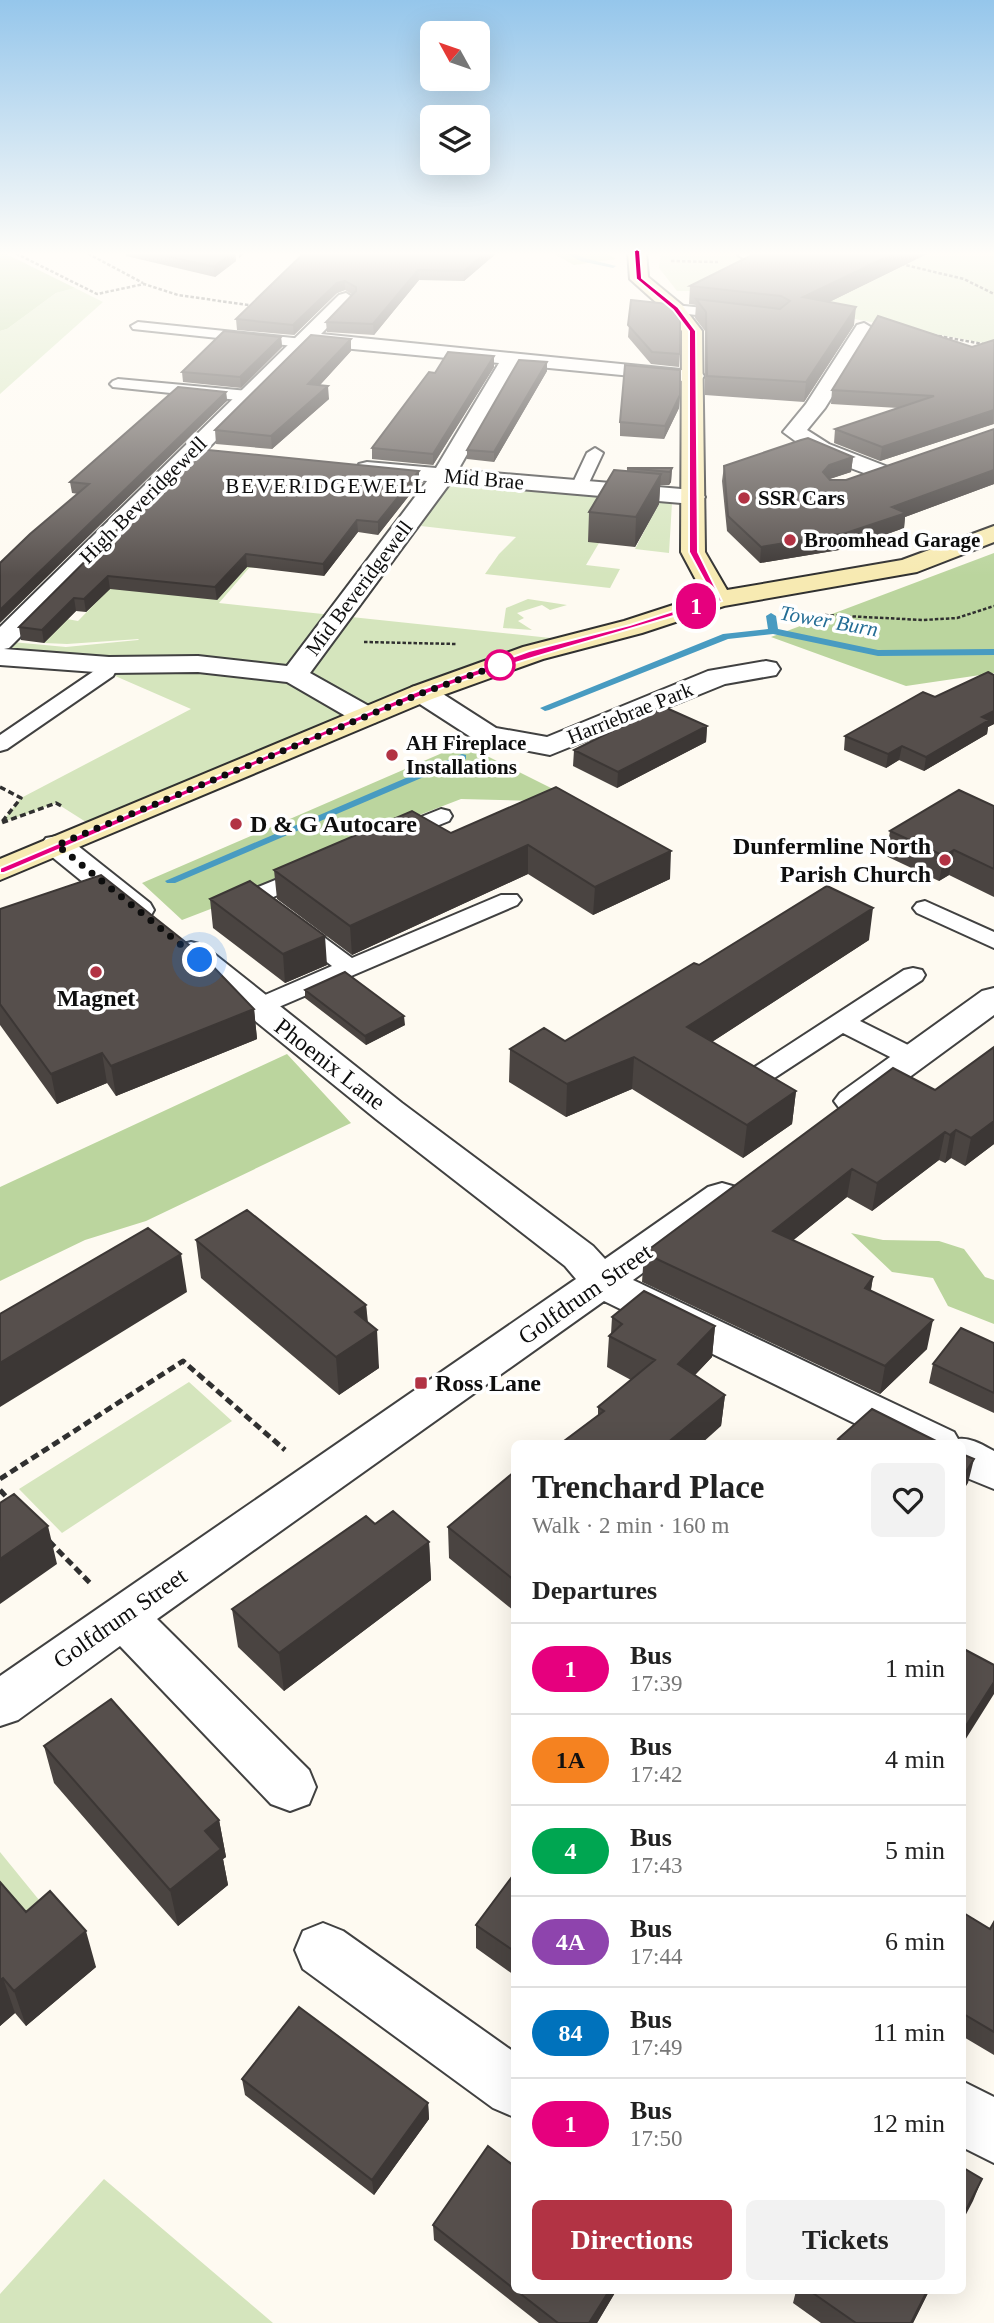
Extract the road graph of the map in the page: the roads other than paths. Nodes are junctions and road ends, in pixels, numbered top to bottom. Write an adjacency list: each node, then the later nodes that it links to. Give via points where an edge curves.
1 (285, 359): 8 (street, High Beveridgewell)
2 (511, 359): 15 (street, Mid Beveridgewell)
3 (526, 359): 6 (street)
4 (693, 359): 6 (main road)
5 (845, 359): 14 (street, via 794,432 821,449)
6 (694, 376): 18 (main road)
7 (117, 384): 8 (lane)
8 (248, 396): 9 (street, High Beveridgewell)
9 (192, 451): 11 (street); 21 (street, High Beveridgewell)
10 (595, 453): 17 (lane)
11 (220, 454)
12 (905, 464): 14 (street)
13 (345, 466): 15 (street, Mid Brae)
14 (880, 472): 16 (street)
15 (443, 476): 17 (street, Mid Brae); 25 (street, Mid Beveridgewell)
16 (847, 484)
17 (579, 487): 18 (street, Mid Brae)
18 (693, 497): 20 (main road, via 693,552)
19 (994, 533): 20 (main road, via 908,567)
20 (719, 599): 26 (main road, via 533,653)
21 (0, 642)
22 (0, 657): 23 (street)
23 (109, 665): 25 (street, via 198,664); 28 (lane, via 69,700)
24 (766, 669): 26 (street, Harriebrae Park, via 718,677 550,746 486,735)
25 (294, 675): 27 (street)
26 (422, 693): 27 (main road)
27 (366, 716): 31 (main road)
28 (0, 745)
29 (441, 816): 30 (lane)
30 (378, 843)
31 (57, 845): 33 (main road); 40 (street, Phoenix Lane, via 90,887)
32 (329, 864): 37 (lane, via 254,897)
33 (0, 870)
34 (509, 900): 37 (lane)
35 (925, 908): 36 (lane)
36 (994, 942)
37 (350, 968): 40 (lane)
38 (913, 975): 41 (lane)
39 (994, 998): 42 (street)
40 (258, 1007): 46 (street, Phoenix Lane, via 579,1256)
41 (842, 1022): 42 (lane); 43 (lane)
42 (913, 1058): 44 (street)
43 (753, 1080)
44 (824, 1122)
45 (746, 1178): 46 (street, Golfdrum Street)
46 (602, 1283): 47 (street); 50 (street, Golfdrum Street)
47 (930, 1440)
48 (966, 1457): 49 (street)
49 (994, 1471)
50 (122, 1616): 51 (street, Golfdrum Street); 52 (street)
51 (0, 1704)
52 (290, 1787)
53 (323, 1950): 54 (street)
54 (511, 2085)
55 (966, 2114): 56 (street)
56 (994, 2133)

